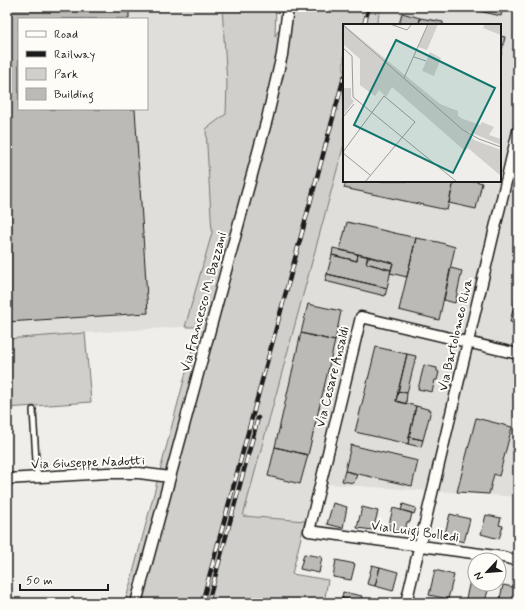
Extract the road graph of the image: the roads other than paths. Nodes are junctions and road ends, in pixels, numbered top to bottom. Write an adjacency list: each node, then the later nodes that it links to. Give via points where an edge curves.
1 (288, 7): 7 (street, Via Francesco M. Bazzani, via 282,55 267,118)
2 (518, 131): 3 (street, Via Bartolomeo Riva)
3 (468, 342): 4 (street, Via Cesare Ansaldi); 9 (street, Via Cesare Ansaldi, via 361,317); 10 (street, Via Bartolomeo Riva)
4 (518, 354)
5 (33, 410): 6 (lane)
6 (37, 477): 7 (street, Via Giuseppe Nadotti, via 139,473); 8 (street, Via Giuseppe Nadotti)
7 (170, 477): 12 (street, Via Francesco M. Bazzani)
8 (7, 479)
9 (309, 531): 10 (street, Via Luigi Bolledi)
10 (419, 546): 11 (street, Via Luigi Bolledi); 13 (street, Via Bartolomeo Riva)
11 (518, 561)
12 (136, 603)
13 (406, 603)

